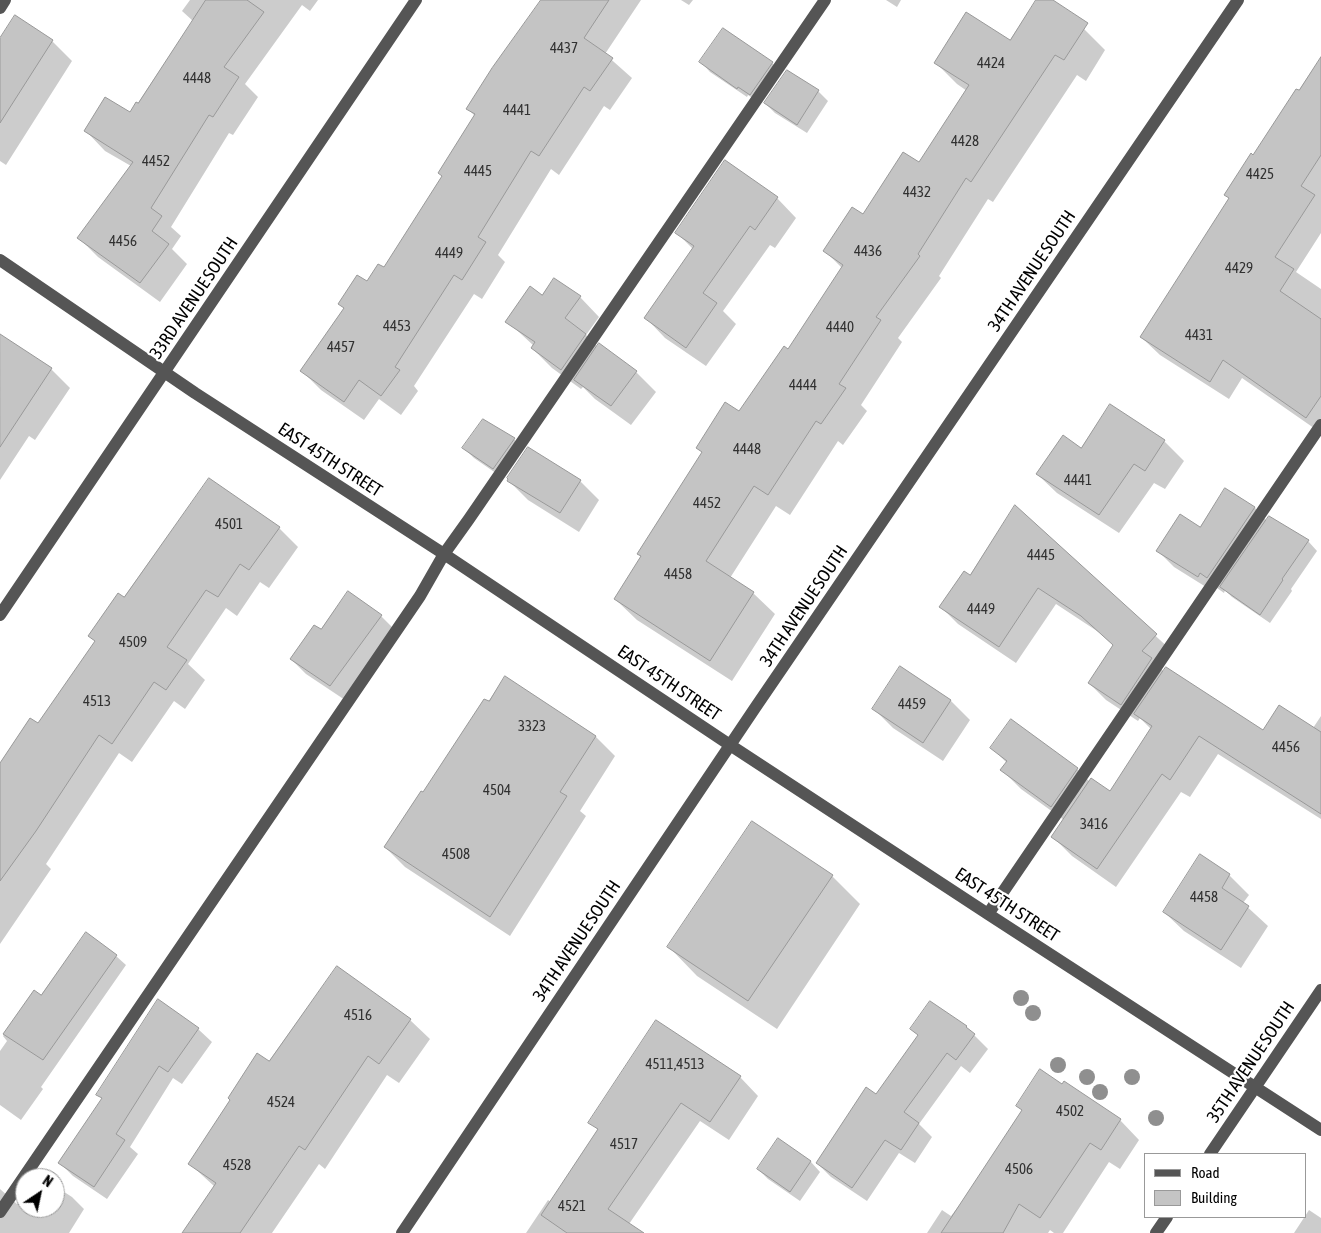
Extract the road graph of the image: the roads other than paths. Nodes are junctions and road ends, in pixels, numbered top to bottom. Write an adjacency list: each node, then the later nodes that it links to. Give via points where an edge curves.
1 (5, 0): 5 (street)
2 (416, 0): 7 (street, 33RD AVENUE SOUTH)
3 (825, 0): 9 (street)
4 (1238, 0): 11 (street, 34TH AVENUE SOUTH)
5 (0, 8)
6 (0, 260): 7 (street, EAST 45TH STREET)
7 (165, 373): 9 (street, EAST 45TH STREET); 10 (street, 33RD AVENUE SOUTH)
8 (1321, 425): 12 (street)
9 (444, 554): 11 (street, EAST 45TH STREET); 17 (street, via 415,604)
10 (0, 615)
11 (730, 745): 12 (street, EAST 45TH STREET); 19 (street, 34TH AVENUE SOUTH)
12 (988, 914): 14 (street, EAST 45TH STREET)
13 (1321, 990): 14 (street, 35TH AVENUE SOUTH)
14 (1255, 1088): 15 (street, EAST 45TH STREET); 16 (street, 35TH AVENUE SOUTH)
15 (1321, 1130)
16 (1211, 1153)
17 (0, 1212)
18 (1166, 1218): 20 (street)
19 (402, 1233)
20 (1156, 1233)

